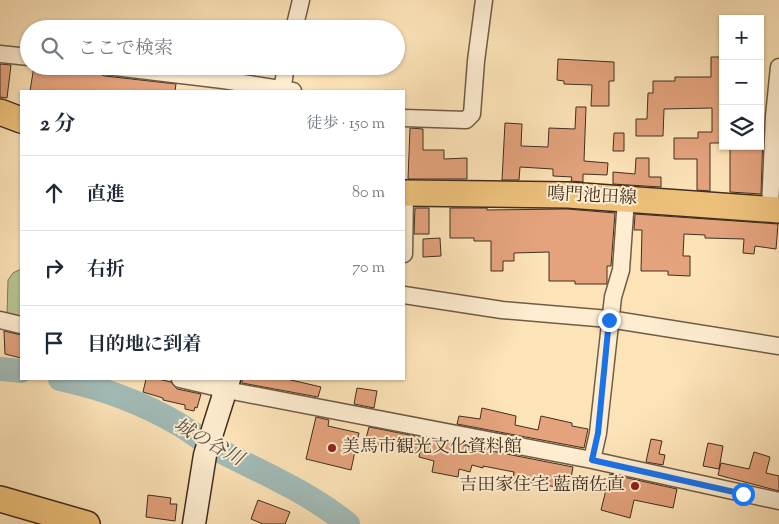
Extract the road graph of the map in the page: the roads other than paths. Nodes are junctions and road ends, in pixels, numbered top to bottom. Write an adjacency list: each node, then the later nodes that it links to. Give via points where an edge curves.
1 (301, 0): 3 (street)
2 (484, 0): 11 (street, via 472,114 466,120)
3 (296, 20)
4 (0, 54): 5 (street)
5 (20, 56)
6 (779, 67): 15 (street, via 774,116)
7 (182, 75): 9 (street)
8 (286, 75): 9 (street)
9 (286, 90)
10 (0, 112): 12 (main road)
11 (405, 118)
12 (20, 120)
13 (405, 193): 14 (main road, 鳴門池田線, via 568,194)
14 (626, 199): 15 (main road, 鳴門池田線); 18 (street, via 621,270)
15 (774, 209)
16 (405, 295): 18 (street, via 502,310)
17 (0, 320): 19 (street)
18 (609, 320): 20 (street); 23 (street, via 598,433)
19 (20, 325)
20 (779, 346)
21 (188, 380): 22 (street)
22 (228, 385): 23 (street); 27 (main road, via 208,446)
23 (592, 460): 25 (street)
24 (0, 499): 26 (main road)
25 (779, 501)
26 (87, 524)
27 (194, 524)

